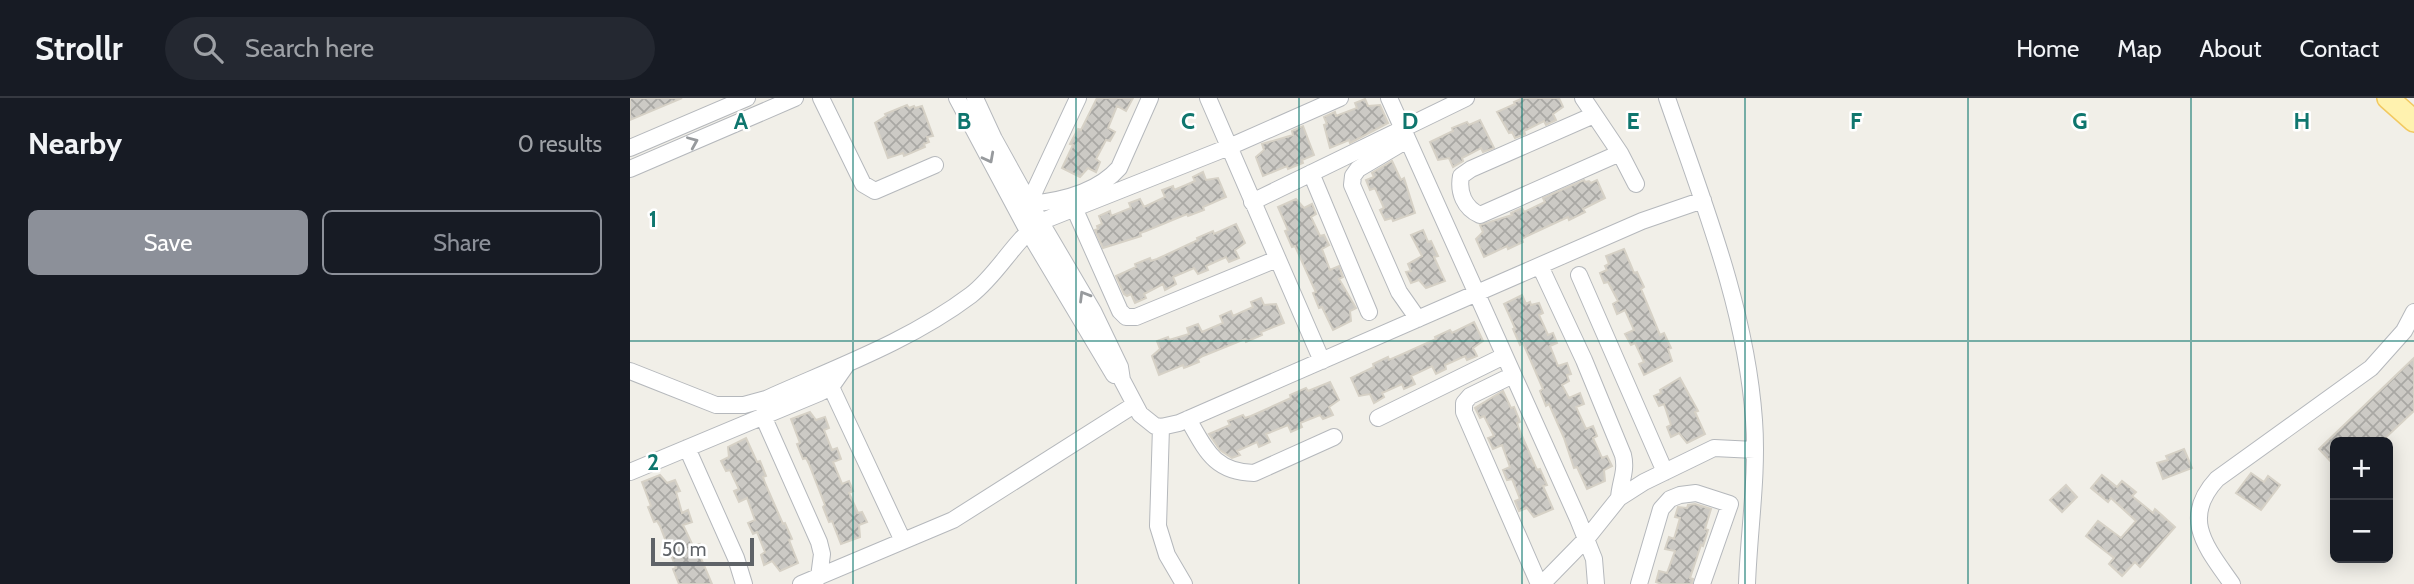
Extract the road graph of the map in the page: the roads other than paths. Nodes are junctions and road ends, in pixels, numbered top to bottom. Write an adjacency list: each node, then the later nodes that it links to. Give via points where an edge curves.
1 (747, 98): 19 (street)
2 (794, 98): 22 (street, one-way to 2)
3 (821, 98): 21 (street, via 863,184 875,191)
4 (957, 98): 29 (street, one-way to 29)
5 (975, 98): 27 (street)
6 (1077, 98): 27 (street)
7 (1150, 98): 27 (street, via 1113,174 1064,198)
8 (1208, 98): 18 (street)
9 (1340, 98): 18 (street)
10 (1389, 98): 17 (street)
11 (1466, 98): 17 (street)
12 (1583, 98): 15 (street)
13 (1667, 98): 25 (street)
14 (2388, 98): 16 (main road)
15 (1594, 115): 20 (street); 20 (street, via 1471,169 1461,176 1459,186 1465,202 1480,215)
16 (2414, 121)
17 (1405, 134): 23 (street); 33 (street); 36 (street, via 1358,169 1352,185 1398,292)
18 (1229, 147): 26 (street); 28 (street)
19 (630, 148)
20 (1620, 153): 24 (street)
21 (935, 165)
22 (630, 169)
23 (1311, 173): 26 (street); 34 (street)
24 (1636, 184)
25 (1703, 200): 31 (street); 50 (street, via 1738,320)
26 (1252, 202): 30 (street)
27 (1029, 204): 29 (street)
28 (1075, 210): 29 (street); 30 (street, via 1126,317 1136,317)
29 (1034, 226): 39 (street, via 992,275 956,306); 43 (street, via 1093,311)
30 (1277, 259): 38 (street)
31 (1540, 266): 33 (street); 53 (street, via 1623,455 1626,468)
32 (1579, 275): 52 (street)
33 (1476, 294): 36 (street); 37 (street)
34 (1369, 312)
35 (2414, 312): 66 (street, via 2404,331 2371,368 2208,488 2199,511 2200,535)
36 (1418, 319): 38 (street)
37 (1504, 356): 41 (street); 45 (street)
38 (1322, 361): 46 (street)
39 (849, 362): 40 (street, via 766,399 729,407 699,400); 42 (street)
40 (630, 371)
41 (1513, 375): 54 (street); 61 (street, via 1470,396 1464,412)
42 (831, 387): 44 (street); 55 (street)
43 (1134, 405): 47 (street, via 1147,421); 55 (street, via 968,511)
44 (763, 416): 49 (street); 56 (street, via 819,542)
45 (1378, 418)
46 (1188, 419): 47 (street); 48 (street, via 1208,454 1221,466 1240,472 1254,472)
47 (1161, 427): 60 (street, via 1158,526 1167,555)
48 (1334, 437)
49 (687, 448): 51 (street); 58 (street)
50 (1755, 450): 52 (street, via 1714,448); 65 (street)
51 (630, 472)
52 (1665, 472): 53 (street)
53 (1619, 498): 54 (street)
54 (1587, 538): 57 (street); 61 (street)
55 (903, 541): 56 (street)
56 (819, 576): 59 (street)
57 (1596, 577): 62 (street)
58 (744, 584)
59 (801, 584)
60 (1184, 584)
61 (1541, 584)
62 (1583, 584)
63 (1639, 584): 64 (street, via 1661,509 1670,499 1696,493 1730,504)
64 (1702, 584)
65 (1747, 584)
66 (2232, 584)

